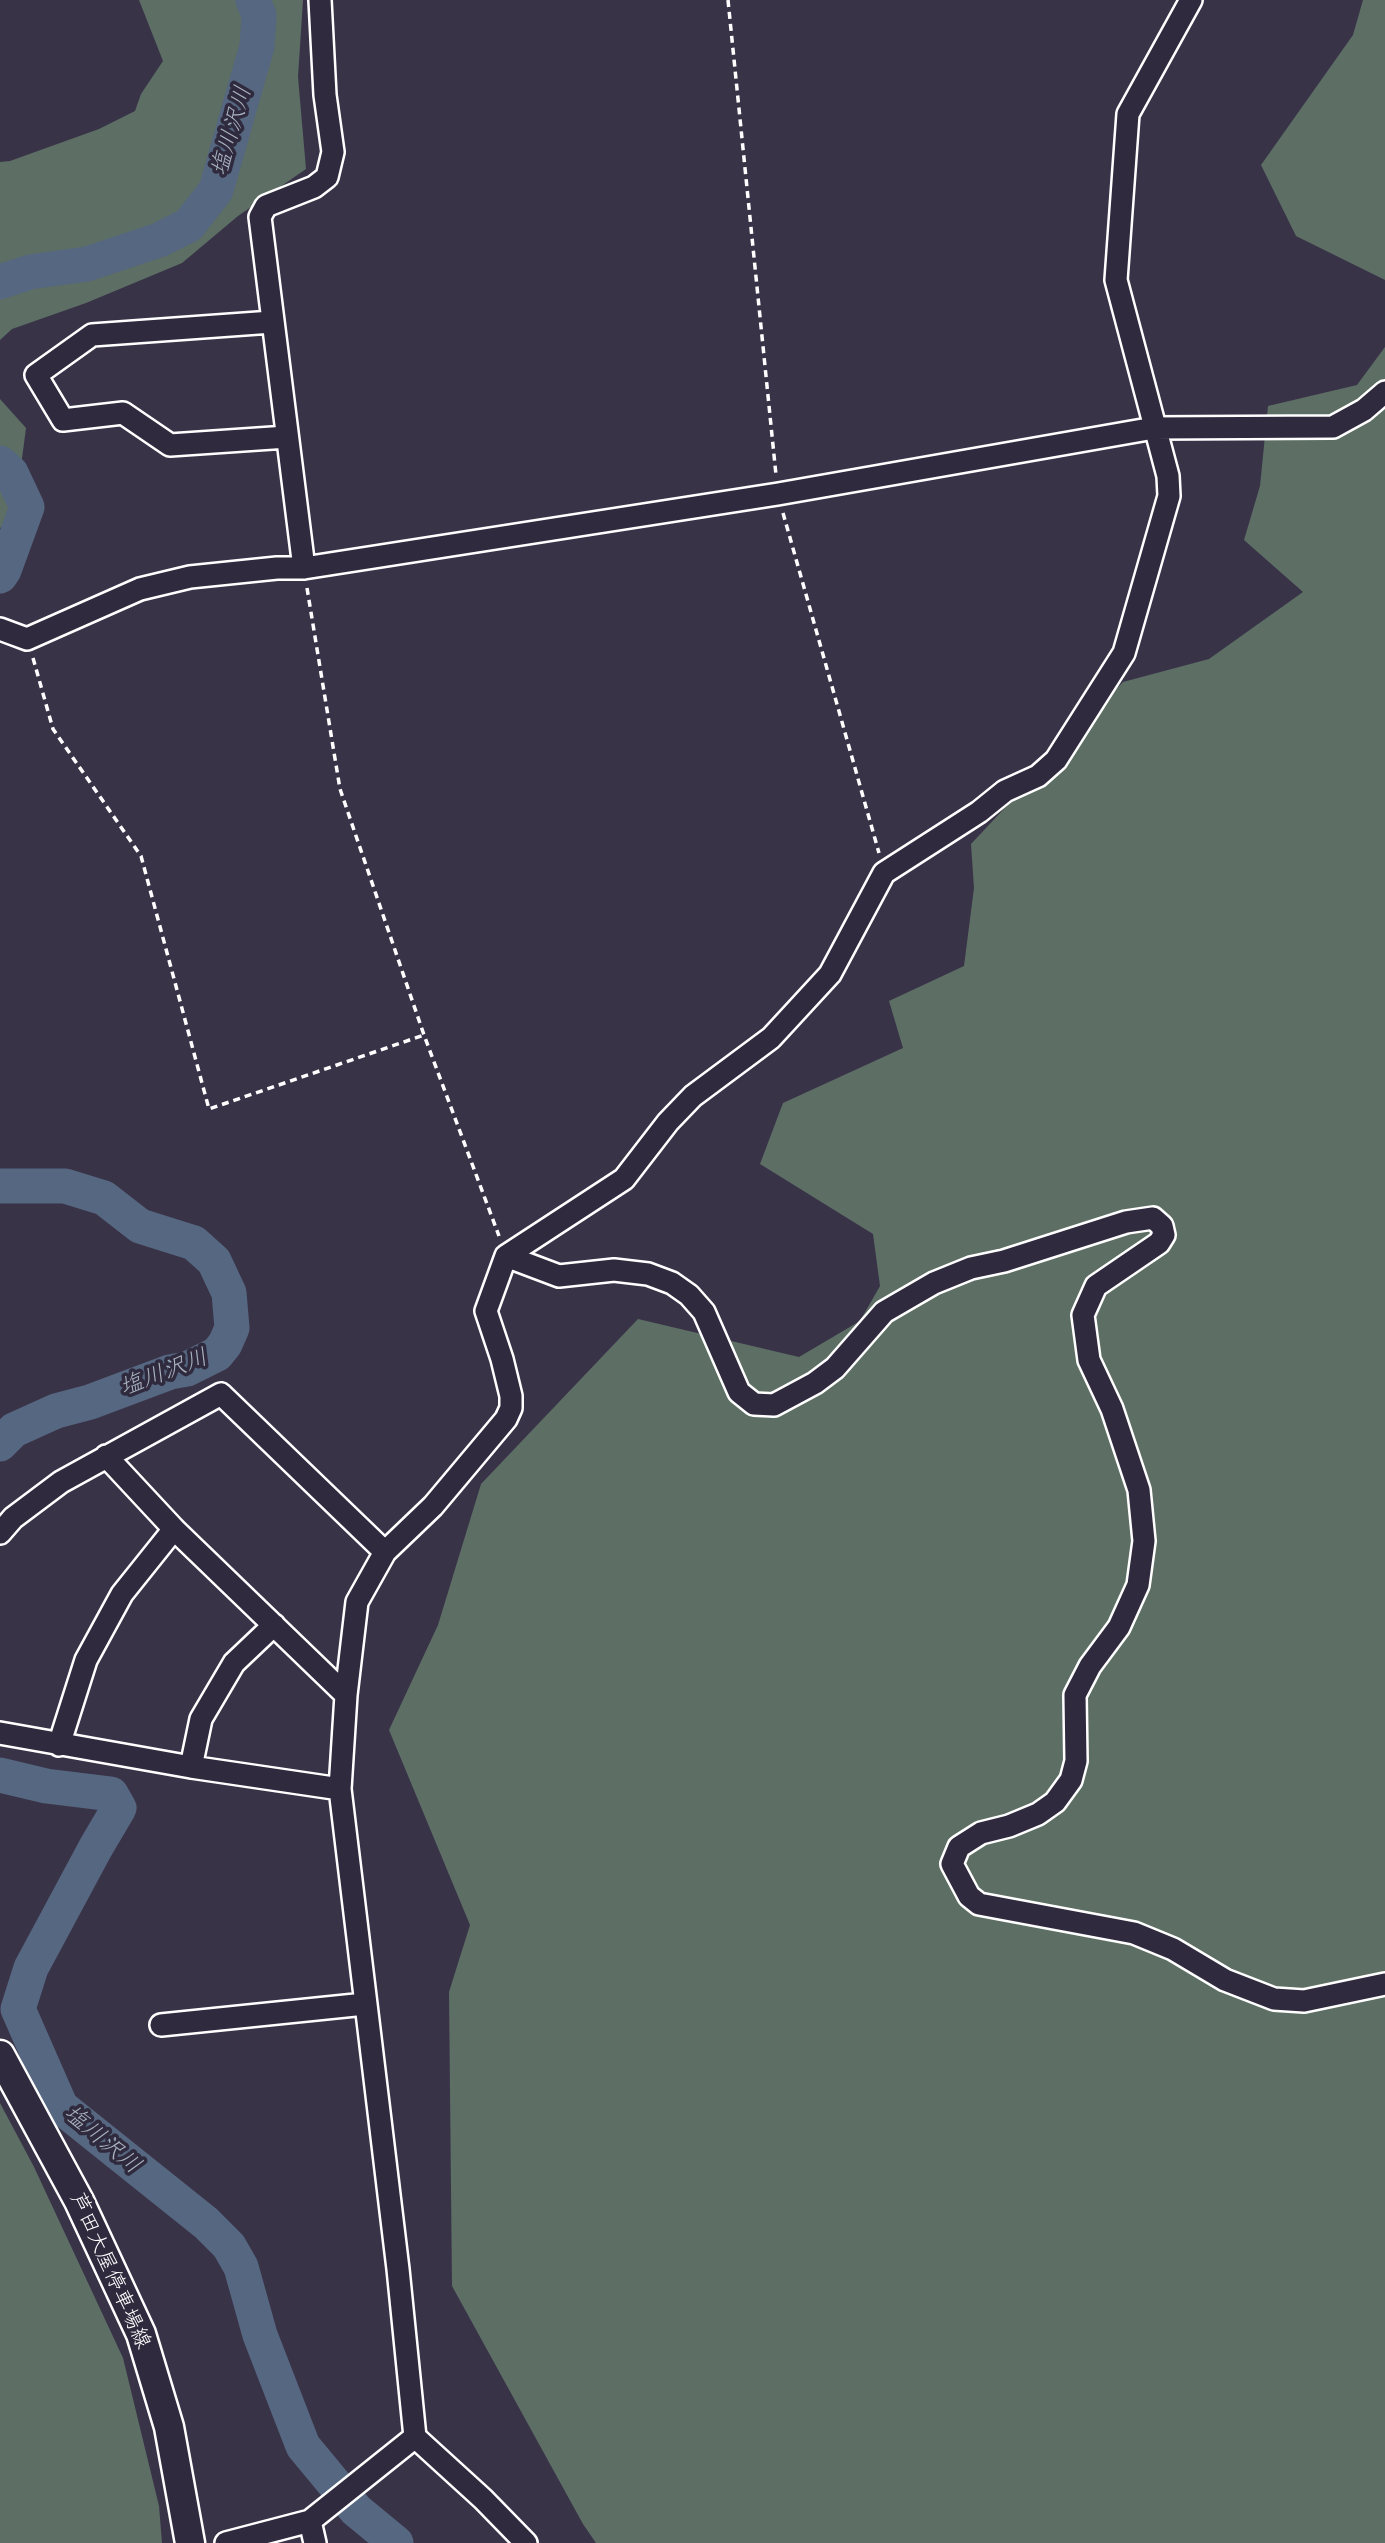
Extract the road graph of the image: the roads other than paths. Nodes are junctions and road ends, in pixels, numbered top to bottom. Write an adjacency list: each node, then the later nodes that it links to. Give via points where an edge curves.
1 (320, 0): 3 (street, via 333,152 327,177 266,206 260,217)
2 (1191, 0): 5 (street, via 1128,114 1116,280)
3 (272, 322): 6 (street); 6 (street, via 92,335 37,375 63,420 123,413 170,445)
4 (1385, 392): 5 (street, via 1333,427)
5 (1154, 428): 7 (street, via 778,494); 9 (street, via 1169,496 1124,653 1056,760 884,873 830,974 771,1038 694,1096 624,1179)
6 (287, 437): 7 (street)
7 (304, 568): 8 (street, via 190,577 140,589 27,639)
8 (0, 629)
9 (506, 1256): 13 (street, via 486,1311 502,1359 511,1408 433,1506); 20 (street, via 559,1276 614,1270 648,1274 672,1283 704,1312 739,1392 754,1404 774,1405 835,1368 884,1312 934,1283 1126,1222 1153,1218 1163,1226 1159,1243 1096,1286 1083,1315 1089,1360 1112,1409 1139,1490 1144,1541 1138,1585 1119,1627 1075,1695 1076,1761 1071,1780 1055,1802 1038,1814 981,1833 959,1847 952,1864 969,1896 979,1904 1134,1933 1225,1980 1274,1999 1304,2001)
10 (106, 1456): 11 (street); 12 (street, via 61,1482); 13 (street, via 221,1394)
11 (174, 1529): 14 (street); 17 (street, via 122,1594 86,1660)
12 (0, 1533)
13 (385, 1552): 15 (street, via 357,1602)
14 (274, 1625): 15 (street); 18 (street, via 234,1663 201,1718)
15 (346, 1695): 19 (street)
16 (0, 1733): 17 (street)
17 (59, 1745): 18 (street)
18 (191, 1767): 19 (street)
19 (340, 1789): 21 (street)
20 (1385, 1984)
21 (365, 2004): 22 (street); 24 (street)
22 (161, 2025)
23 (0, 2055): 26 (main road, 芦田大屋停車場線, via 79,2201 141,2334 169,2427)
24 (415, 2437): 25 (street); 29 (street)
25 (318, 2515): 27 (street); 28 (street)
26 (190, 2543)
27 (226, 2543)
28 (315, 2543)
29 (526, 2543)

